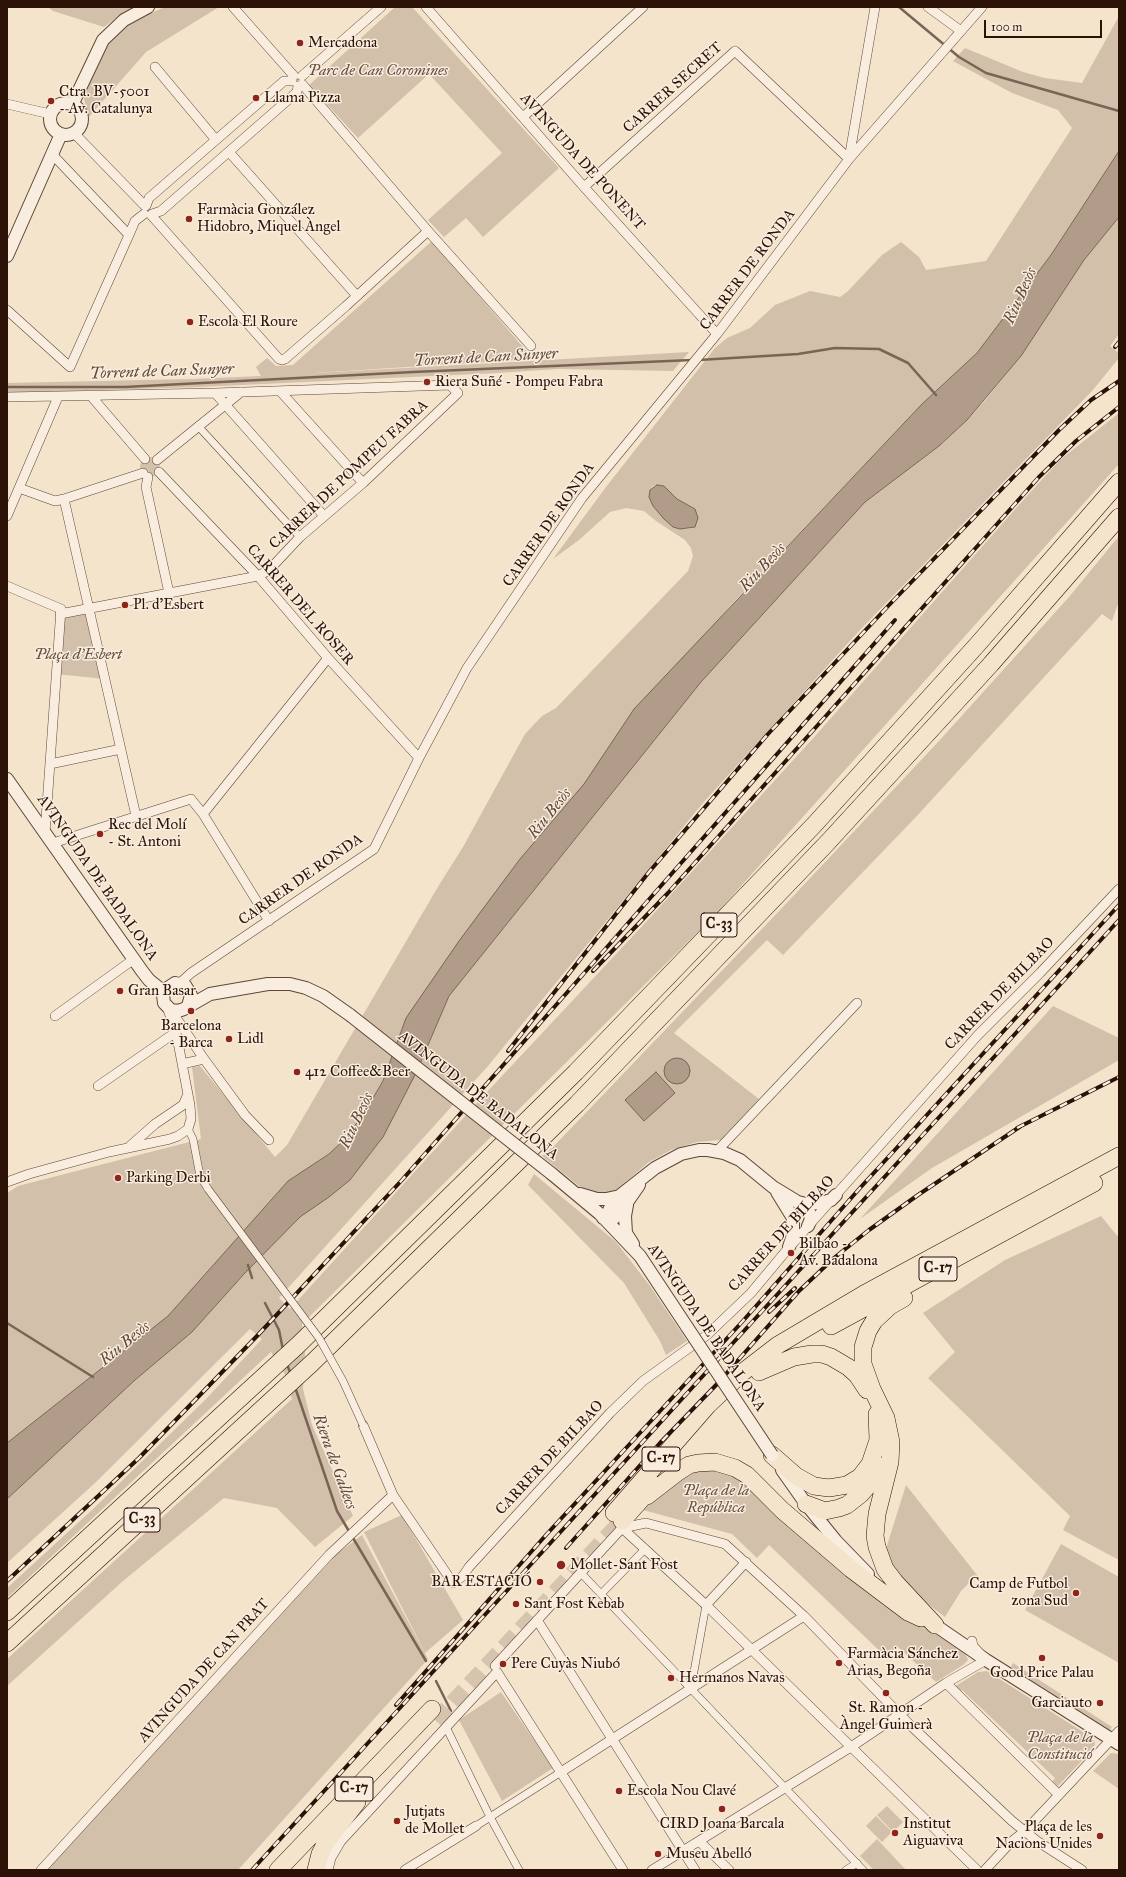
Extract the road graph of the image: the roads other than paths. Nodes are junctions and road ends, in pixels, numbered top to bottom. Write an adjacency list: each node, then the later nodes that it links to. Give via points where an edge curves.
1 (148, 7): 12 (street, via 124,20 103,40)
2 (233, 7): 11 (street)
3 (381, 7): 11 (street)
4 (426, 7): 15 (street, AVINGUDA DE PONENT)
5 (643, 7): 15 (street)
6 (875, 7): 21 (street)
7 (928, 7): 9 (street)
8 (982, 7): 9 (street, CARRER DE RONDA)
9 (961, 31): 21 (street, CARRER DE RONDA)
10 (155, 67): 18 (street)
11 (298, 81): 18 (street, via 284,81); 19 (street, via 297,92); 24 (street)
12 (73, 103): 14 (street, via 59,104); 16 (street, via 79,108 83,118)
13 (7, 104): 14 (street)
14 (50, 114): 17 (street, via 50,124)
15 (523, 117): 22 (street, AVINGUDA DE PONENT)
16 (74, 133): 17 (street); 23 (street)
17 (61, 134): 20 (street)
18 (216, 140): 23 (street, via 149,198)
19 (229, 152): 23 (street, via 161,211); 27 (street)
20 (52, 153): 25 (street); 26 (street)
21 (849, 159): 22 (street, CARRER SECRET, via 735,50); 29 (street, CARRER DE RONDA)
22 (584, 187): 29 (street, AVINGUDA DE PONENT)
23 (148, 211): 25 (street, via 136,221); 27 (street, via 279,359 285,359)
24 (428, 231): 27 (street); 30 (street)
25 (129, 235): 28 (street, via 70,367)
26 (7, 256)
27 (357, 296)
28 (7, 310)
29 (717, 334): 58 (street, CARRER DE RONDA, via 582,498 467,668)
30 (531, 346)
31 (280, 391): 32 (street); 44 (street); 44 (street, CARRER DE POMPEU FABRA, via 450,384 458,393)
32 (241, 392): 33 (street); 37 (street)
33 (215, 393): 34 (street); 37 (street)
34 (91, 396): 36 (street); 39 (street)
35 (7, 397): 36 (street)
36 (58, 397): 45 (street)
37 (224, 404): 38 (street); 48 (street)
38 (198, 426): 40 (street); 50 (street)
39 (146, 459): 40 (street, via 150,457); 42 (street, via 141,465)
40 (157, 460): 41 (street)
41 (159, 472): 42 (street, via 153,477); 51 (street, CARRER DEL ROSER)
42 (145, 475): 46 (street); 53 (street)
43 (1119, 482): 112 (highway, C-33, via 938,689 814,825 519,1129 298,1346)
44 (363, 483): 48 (street, CARRER DE POMPEU FABRA)
45 (19, 488): 46 (street, via 55,501); 47 (street)
46 (64, 499): 54 (street)
47 (7, 516)
48 (324, 516): 50 (street, CARRER DE POMPEU FABRA)
49 (1119, 517): 117 (highway, C-33, via 921,740 718,958 566,1115 312,1363)
50 (300, 537): 51 (street, CARRER DE POMPEU FABRA, via 269,570)
51 (258, 576): 53 (street); 56 (street, CARRER DEL ROSER)
52 (7, 586): 55 (street)
53 (169, 593): 54 (street)
54 (89, 608): 55 (street); 57 (street)
55 (60, 612): 59 (street)
56 (328, 658): 58 (street, CARRER DEL ROSER); 61 (street)
57 (121, 749): 59 (street); 62 (street)
58 (419, 758): 66 (street, CARRER DE RONDA, via 374,849)
59 (50, 764): 63 (street)
60 (7, 779): 63 (street, AVINGUDA DE BADALONA)
61 (203, 814): 62 (street, via 192,799); 66 (street)
62 (136, 816): 64 (street)
63 (46, 833): 64 (street, AVINGUDA DE BADALONA)
64 (53, 843): 67 (street, AVINGUDA DE BADALONA)
65 (1119, 888): 91 (street, CARRER DE BILBAO, via 978,1035)
66 (269, 921): 68 (street, CARRER DE RONDA, via 191,973)
67 (134, 959): 69 (street, AVINGUDA DE BADALONA, via 150,980); 73 (street)
68 (185, 987): 69 (street, via 170,985); 70 (street, AVINGUDA DE BADALONA); 72 (street, via 191,1002)
69 (164, 992): 72 (street, via 163,998)
70 (210, 994): 72 (street, AVINGUDA DE BADALONA); 90 (street, AVINGUDA DE BADALONA, bridge, via 268,984 290,984 314,991 350,1015)
71 (857, 1003): 84 (street)
72 (178, 1011): 74 (street); 74 (street); 75 (street)
73 (55, 1016)
74 (176, 1032): 76 (street); 77 (street)
75 (204, 1059): 76 (street); 81 (street, via 245,1115)
76 (182, 1064): 78 (street)
77 (98, 1086)
78 (187, 1096): 79 (street, via 183,1105); 80 (street, via 192,1115)
79 (155, 1124): 82 (street, via 152,1135); 83 (street)
80 (188, 1129): 82 (street, via 178,1136); 101 (street, bridge, via 193,1139 200,1176 319,1338 340,1375)
81 (269, 1140)
82 (156, 1142): 83 (street)
83 (129, 1148): 87 (street)
84 (717, 1151): 88 (street, via 740,1160); 92 (street, via 699,1150 673,1157 655,1168)
85 (1119, 1156): 106 (highway, C-17, via 864,1294 799,1332 754,1363 708,1405)
86 (1119, 1169): 89 (highway, C-17)
87 (7, 1182)
88 (773, 1187): 93 (street); 94 (street)
89 (1086, 1187): 99 (highway, C-17, via 808,1338); 100 (highway, via 881,1313 868,1331 862,1355 866,1374)
90 (574, 1192): 92 (street, via 598,1199); 95 (street, AVINGUDA DE BADALONA)
91 (836, 1195): 93 (street, via 831,1200 821,1203 806,1204); 96 (street, CARRER DE BILBAO)
92 (624, 1199): 95 (street, via 610,1206); 98 (street, via 626,1233)
93 (796, 1201): 96 (street, via 809,1212)
94 (790, 1212): 96 (street, via 801,1221); 97 (street, via 794,1229)
95 (606, 1219): 98 (street, AVINGUDA DE BADALONA)
96 (811, 1222): 97 (street, CARRER DE BILBAO)
97 (789, 1247): 103 (street, CARRER DE BILBAO, via 750,1293 707,1335 642,1381 463,1576 453,1583)
98 (640, 1256): 102 (street, AVINGUDA DE BADALONA, bridge)
99 (759, 1372): 102 (highway, via 802,1355 832,1357 848,1367 860,1379 876,1413 878,1440 870,1464 860,1477 847,1485 829,1488 814,1486 796,1476); 104 (highway, C-17, via 703,1426)
100 (878, 1402): 105 (highway, via 883,1447 879,1464 867,1487 854,1500 839,1508 825,1511); 115 (highway, via 890,1432 891,1451 877,1514 877,1547 885,1569)
101 (363, 1425): 103 (street)
102 (772, 1455): 105 (street, AVINGUDA DE BADALONA)
103 (393, 1495): 138 (street, AVINGUDA DE CAN PRAT, via 329,1555)
104 (638, 1503): 106 (highway, C-17); 115 (highway, via 689,1466 707,1461 729,1465 747,1475 782,1510 851,1569 908,1612)
105 (806, 1504): 115 (street, AVINGUDA DE BADALONA, via 869,1576)
106 (619, 1521): 107 (street); 108 (street, via 646,1523 725,1544); 109 (street)
107 (645, 1549): 110 (street); 111 (street)
108 (746, 1562): 111 (street); 113 (street)
109 (580, 1573): 110 (street); 114 (street)
110 (601, 1594): 122 (street)
111 (706, 1605): 118 (street); 122 (street)
112 (7, 1612)
113 (804, 1616): 118 (street); 123 (street)
114 (537, 1620): 120 (street); 126 (street)
115 (935, 1625): 119 (street, AVINGUDA DE BADALONA)
116 (972, 1641): 119 (street, via 973,1646)
117 (7, 1643)
118 (751, 1651): 122 (street); 127 (street)
119 (986, 1660): 121 (street); 125 (street, AVINGUDA DE BADALONA)
120 (496, 1669): 124 (street); 128 (street)
121 (946, 1683): 123 (street); 130 (street)
122 (691, 1688): 126 (street); 129 (street)
123 (901, 1715): 127 (street); 134 (street, via 1010,1820)
124 (440, 1722): 131 (highway, C-17); 132 (street); 139 (highway, C-17); 142 (street, via 340,1841)
125 (1116, 1738): 130 (street)
126 (613, 1739): 128 (street); 136 (street)
127 (851, 1747): 129 (street); 151 (street)
128 (561, 1772): 132 (street); 145 (street)
129 (783, 1788): 135 (street); 137 (street)
130 (1059, 1795): 134 (street)
131 (357, 1802): 140 (highway, C-17); 141 (highway, via 326,1842)
132 (490, 1817): 133 (street); 144 (street)
133 (476, 1826): 143 (street)
134 (1025, 1831): 152 (street); 153 (street)
135 (700, 1842): 136 (street); 148 (street)
136 (682, 1851): 146 (street); 147 (street)
137 (857, 1863): 149 (street); 150 (street)
138 (41, 1870)
139 (278, 1870)
140 (294, 1870)
141 (316, 1870)
142 (328, 1870)
143 (405, 1870)
144 (519, 1870)
145 (623, 1870)
146 (652, 1870)
147 (695, 1870)
148 (729, 1870)
149 (846, 1870)
150 (863, 1870)
151 (977, 1870)
152 (985, 1870)
153 (1082, 1870)

